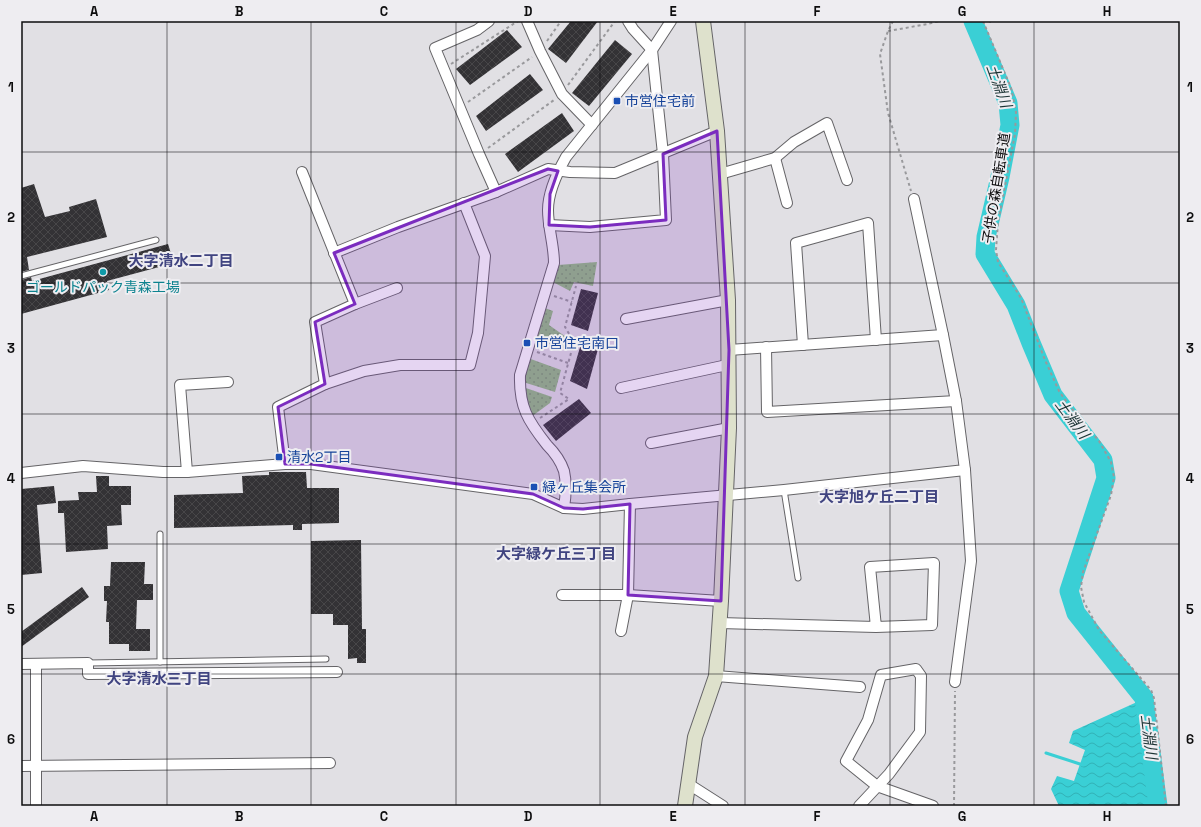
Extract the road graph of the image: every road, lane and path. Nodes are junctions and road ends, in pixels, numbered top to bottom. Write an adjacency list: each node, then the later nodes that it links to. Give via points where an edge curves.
1 (489, 21): 15 (street, via 477,30 435,48)
2 (519, 21): 15 (path)
3 (527, 21): 14 (street)
4 (561, 21): 14 (path)
5 (615, 21): 16 (path)
6 (628, 21): 13 (street)
7 (671, 21): 13 (street)
8 (703, 21): 19 (street)
9 (893, 21): 12 (path)
10 (939, 21): 12 (path)
11 (982, 21): 93 (path, 子供の森自転車道, via 1011,88 1016,112 1012,153 998,222 998,262 1021,298 1059,391 1099,441 1111,462 1114,477 1111,495 1083,572 1081,587 1084,602 1099,630 1151,690)
12 (888, 31): 28 (path, via 880,54 888,113)
13 (652, 50): 18 (street); 21 (street)
14 (540, 51): 16 (street); 17 (path)
15 (443, 69): 17 (street)
16 (562, 94): 18 (street); 20 (path)
17 (459, 108): 20 (street)
18 (592, 125): 23 (street)
19 (717, 131): 21 (street); 25 (street)
20 (479, 154): 27 (street)
21 (663, 154): 23 (street, via 615,173); 31 (street, via 666,220 590,227)
22 (775, 158): 25 (street); 26 (street, via 794,142 827,123); 29 (street)
23 (558, 171): 27 (street, via 548,169); 31 (street, via 550,194)
24 (302, 172): 33 (street)
25 (720, 174): 38 (street)
26 (848, 180)
27 (496, 192): 30 (street)
28 (914, 199): 42 (street)
29 (787, 202)
30 (464, 203): 33 (street); 51 (street, via 485,256 478,333 470,365 400,365 364,371)
31 (549, 225): 37 (street, via 554,263)
32 (156, 240): 34 (lane)
33 (334, 253): 40 (street)
34 (21, 276)
35 (576, 286): 39 (path)
36 (397, 288): 40 (street)
37 (545, 293): 39 (path); 46 (street)
38 (728, 300): 41 (street); 47 (street)
39 (572, 302): 48 (path, via 565,327 574,342)
40 (356, 304): 51 (street, via 315,322)
41 (626, 319)
42 (943, 335): 43 (street); 53 (street)
43 (876, 340): 44 (street); 44 (street, via 868,223 796,243)
44 (803, 345): 45 (street)
45 (766, 347): 47 (street); 53 (street, via 767,412)
46 (528, 350): 48 (path); 54 (street, via 520,375 519,390)
47 (729, 350): 49 (street)
48 (568, 363): 54 (path, via 560,393 569,398)
49 (727, 365): 52 (street); 55 (street)
50 (228, 382): 60 (street, via 180,385)
51 (325, 384): 57 (street, via 278,407)
52 (621, 388)
53 (956, 401): 58 (street)
54 (531, 425): 64 (street, via 554,452 563,469 566,487)
55 (729, 428): 56 (street); 62 (street)
56 (651, 443)
57 (286, 464): 60 (street); 64 (street, via 311,464 534,494)
58 (965, 470): 61 (street); 80 (street, via 971,561)
59 (21, 472): 60 (street, via 83,466)
60 (187, 472)
61 (784, 490): 62 (street); 66 (lane)
62 (725, 495): 63 (street); 69 (street)
63 (630, 504): 64 (street, via 583,509); 68 (street)
64 (564, 508)
65 (160, 534): 74 (lane)
66 (798, 578)
67 (562, 595): 68 (street)
68 (628, 595): 69 (street); 72 (street)
69 (721, 601): 70 (street)
70 (720, 623): 71 (street); 79 (street)
71 (876, 627): 71 (street, via 870,567 934,563 932,625)
72 (621, 631)
73 (326, 659): 74 (lane)
74 (160, 662): 75 (lane)
75 (88, 663): 77 (street); 78 (street, via 88,674)
76 (21, 664): 77 (street)
77 (36, 664): 83 (street)
78 (337, 672)
79 (716, 676): 81 (street); 85 (street, via 695,737)
80 (955, 682): 92 (path)
81 (860, 687)
82 (330, 763): 83 (street)
83 (36, 765): 84 (street); 87 (street)
84 (21, 766)
85 (687, 783): 88 (street); 89 (street)
86 (877, 786): 86 (street, via 920,732 921,676 916,669 881,675 868,720 846,760); 90 (street); 91 (street)
87 (36, 806)
88 (685, 806)
89 (723, 806)
90 (859, 806)
91 (933, 806)
92 (954, 806)
93 (1166, 806)

